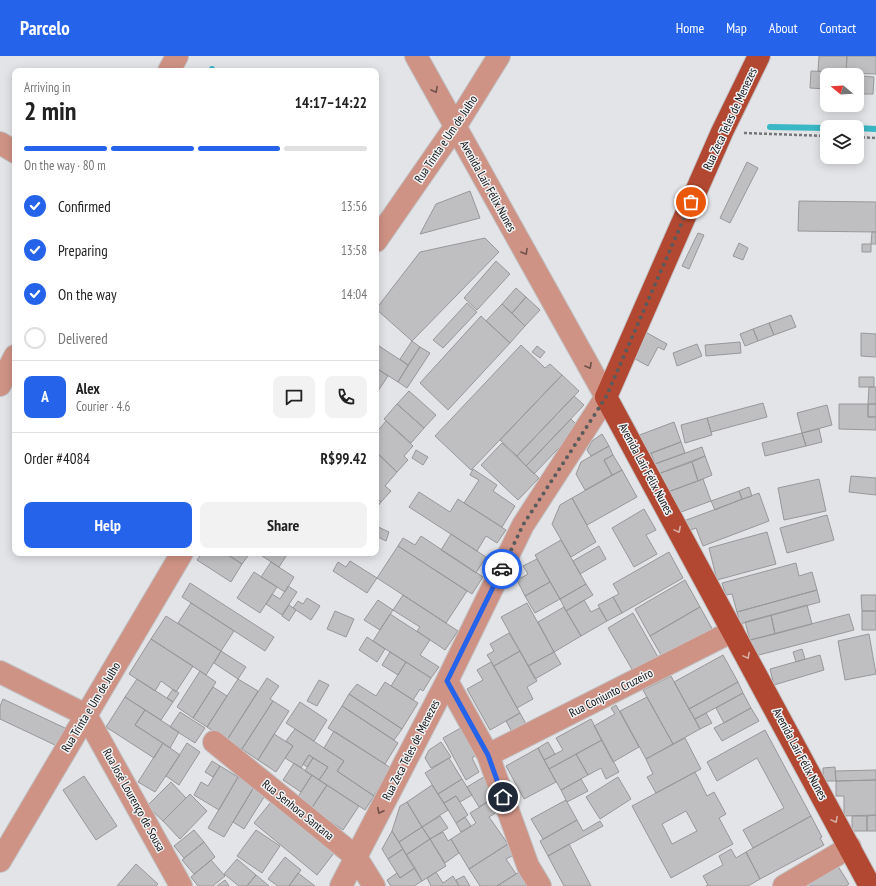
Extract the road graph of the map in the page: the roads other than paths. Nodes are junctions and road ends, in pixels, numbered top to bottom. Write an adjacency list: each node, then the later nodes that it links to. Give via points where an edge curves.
1 (177, 56): 5 (street)
2 (416, 56): 6 (street, Avenida Lair Félix Nunes, one-way to 6)
3 (499, 56): 6 (street, Rua Trinta e Um de Julho)
4 (759, 56): 12 (main road, Rua Zeca Teles de Menezes, via 722,132)
5 (171, 68)
6 (455, 127): 9 (street, Rua Trinta e Um de Julho); 12 (street, Avenida Lair Félix Nunes, one-way to 12)
7 (0, 143): 8 (street)
8 (12, 150)
9 (379, 237)
10 (12, 362): 11 (street)
11 (0, 385)
12 (606, 397): 14 (main road, Avenida Lair Félix Nunes, one-way to 14); 16 (street, Rua Zeca Teles de Menezes, via 523,525)
13 (180, 556): 17 (street, Rua Trinta e Um de Julho)
14 (733, 631): 19 (street, Rua Conjunto Cruzeiro); 20 (main road, Avenida Lair Félix Nunes, one-way to 20)
15 (0, 672): 17 (street)
16 (447, 681): 19 (street); 21 (street, Rua Zeca Teles de Menezes, one-way to 21)
17 (86, 715): 22 (street, Rua Trinta e Um de Julho); 23 (street, Rua José Lourenço de Sousa)
18 (214, 742): 21 (street, Rua Senhora Santana)
19 (488, 755): 26 (street, via 528,866)
20 (850, 847): 27 (street); 28 (main road, Avenida Lair Félix Nunes)
21 (356, 857): 24 (street, Rua Zeca Teles de Menezes); 25 (street, Rua Senhora Santana)
22 (0, 861)
23 (182, 886)
24 (341, 886)
25 (374, 886)
26 (540, 886)
27 (784, 886)
28 (870, 886)

